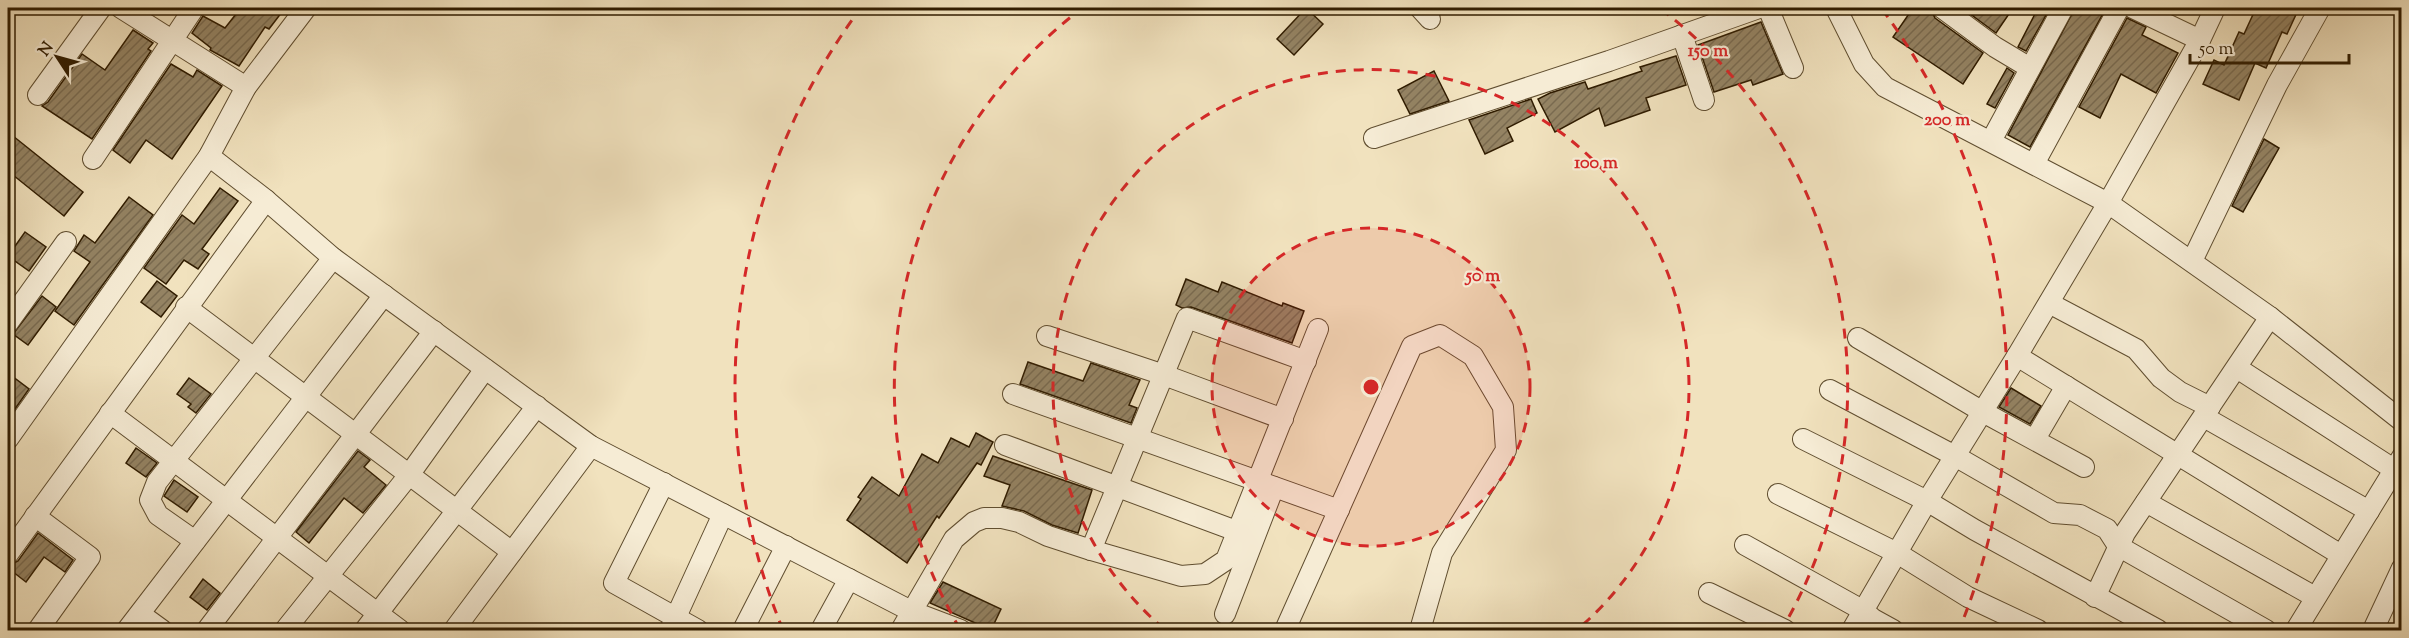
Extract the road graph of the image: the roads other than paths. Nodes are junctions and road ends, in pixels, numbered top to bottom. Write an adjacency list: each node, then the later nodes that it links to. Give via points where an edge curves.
1 (101, 8): 20 (street)
2 (121, 8): 15 (street)
3 (194, 8): 15 (street)
4 (306, 8): 19 (street)
5 (1759, 8): 14 (street)
6 (1768, 8): 17 (street)
7 (1836, 8): 23 (street, via 1864,64 1885,87)
8 (1942, 8): 18 (street)
9 (2063, 8): 18 (street)
10 (2119, 8): 26 (street)
11 (2133, 8): 16 (street)
12 (2215, 8): 16 (street)
13 (2320, 8): 31 (street, via 2277,85)
14 (1682, 35): 21 (street); 22 (street)
15 (172, 39): 19 (street); 25 (street)
16 (2200, 40): 28 (street)
17 (1793, 68)
18 (2030, 68): 23 (street)
19 (246, 87): 24 (street)
20 (38, 94)
21 (1704, 100)
22 (1374, 138)
23 (1991, 141): 26 (street)
24 (209, 156): 27 (street); 58 (street)
25 (93, 159)
26 (2034, 164): 28 (street)
27 (266, 200): 30 (street); 34 (street)
28 (2108, 203): 31 (street); 33 (street)
29 (66, 242): 36 (street)
30 (333, 258): 32 (street); 42 (street)
31 (2192, 261): 35 (street)
32 (384, 295): 38 (street); 50 (street)
33 (2049, 303): 41 (street); 54 (street, via 2136,349 2161,378)
34 (186, 307): 42 (street); 52 (street)
35 (2270, 317): 44 (street); 56 (street)
36 (8, 323)
37 (1318, 329): 43 (street)
38 (434, 331): 45 (street); 57 (street)
39 (1047, 336): 46 (street)
40 (1858, 338): 53 (street)
41 (2017, 356): 47 (street); 53 (street)
42 (254, 358): 50 (street); 66 (street)
43 (1306, 361): 46 (street, via 1187,318); 55 (street)
44 (2237, 368): 54 (street); 67 (street)
45 (485, 369): 51 (street); 69 (street)
46 (1164, 375): 55 (street); 61 (street)
47 (2066, 386): 60 (street); 64 (street)
48 (1830, 390): 65 (street)
49 (1013, 394): 61 (street)
50 (306, 397): 57 (street); 74 (street)
51 (537, 406): 63 (street); 78 (street)
52 (110, 412): 66 (street); 81 (street)
53 (1983, 412): 60 (street); 65 (street)
54 (2207, 412): 64 (street); 79 (street)
55 (1283, 419): 71 (street)
56 (2402, 421)
57 (356, 435): 69 (street); 83 (street)
58 (8, 439)
59 (1803, 439): 75 (street)
60 (2034, 439): 68 (street)
61 (1137, 440): 71 (street); 72 (street)
62 (1005, 445): 72 (street)
63 (591, 446): 70 (street); 89 (street)
64 (2179, 454): 76 (street); 92 (street)
65 (1955, 456): 75 (street); 87 (street, via 2054,513 2080,515 2107,529)
66 (174, 461): 74 (street); 84 (street, via 157,482 150,500 158,515)
67 (2398, 463): 79 (street)
68 (2084, 466)
69 (409, 475): 78 (street); 94 (street)
70 (664, 483): 80 (street); 105 (street, via 614,583)
71 (1266, 484): 77 (street); 82 (street); 104 (street)
72 (1117, 487): 82 (street); 88 (street)
73 (1778, 494): 90 (street)
74 (227, 500): 83 (street); 84 (street)
75 (1927, 501): 90 (street); 97 (street)
76 (2146, 502): 87 (street); 98 (street)
77 (1339, 510): 119 (street); 120 (street, via 1412,345 1440,335 1473,356 1503,407 1506,450 1442,553)
78 (458, 511): 89 (street); 102 (street)
79 (2369, 511): 92 (street)
80 (723, 514): 86 (street); 105 (street)
81 (34, 516): 91 (street); 106 (street, via 90,557)
82 (1239, 532): 88 (street, via 1226,560 1205,574 1181,576)
83 (276, 537): 94 (street); 109 (street)
84 (195, 541): 103 (street)
85 (1745, 544): 101 (street)
86 (786, 546): 95 (street); 115 (street)
87 (2118, 546): 97 (street); 126 (street)
88 (1091, 550): 100 (street, via 1019,522 984,518 963,529 954,539)
89 (512, 552): 113 (street)
90 (1897, 553): 101 (street); 124 (street, via 1968,597)
91 (8, 554)
92 (2341, 555): 98 (street)
93 (2402, 568): 99 (street)
94 (327, 576): 102 (street); 110 (street)
95 (849, 579): 100 (street); 116 (street)
96 (1710, 593): 121 (street)
97 (2095, 597): 125 (street)
98 (2315, 597): 127 (street)
99 (2395, 600): 128 (street)
100 (911, 610): 117 (street); 118 (street)
101 (1864, 611): 122 (street); 123 (street)
102 (376, 613): 111 (street); 112 (street)
103 (140, 614): 107 (street); 108 (street)
104 (1225, 614)
105 (673, 625): 114 (street)
106 (38, 630)
107 (127, 630)
108 (162, 630)
109 (207, 630)
110 (285, 630)
111 (365, 630)
112 (400, 630)
113 (454, 630)
114 (698, 630)
115 (743, 630)
116 (821, 630)
117 (901, 630)
118 (962, 630)
119 (1286, 630)
120 (1420, 630)
121 (1785, 630)
122 (1852, 630)
123 (1893, 630)
124 (2038, 630)
125 (2158, 630)
126 (2266, 630)
127 (2296, 630)
128 (2373, 630)

